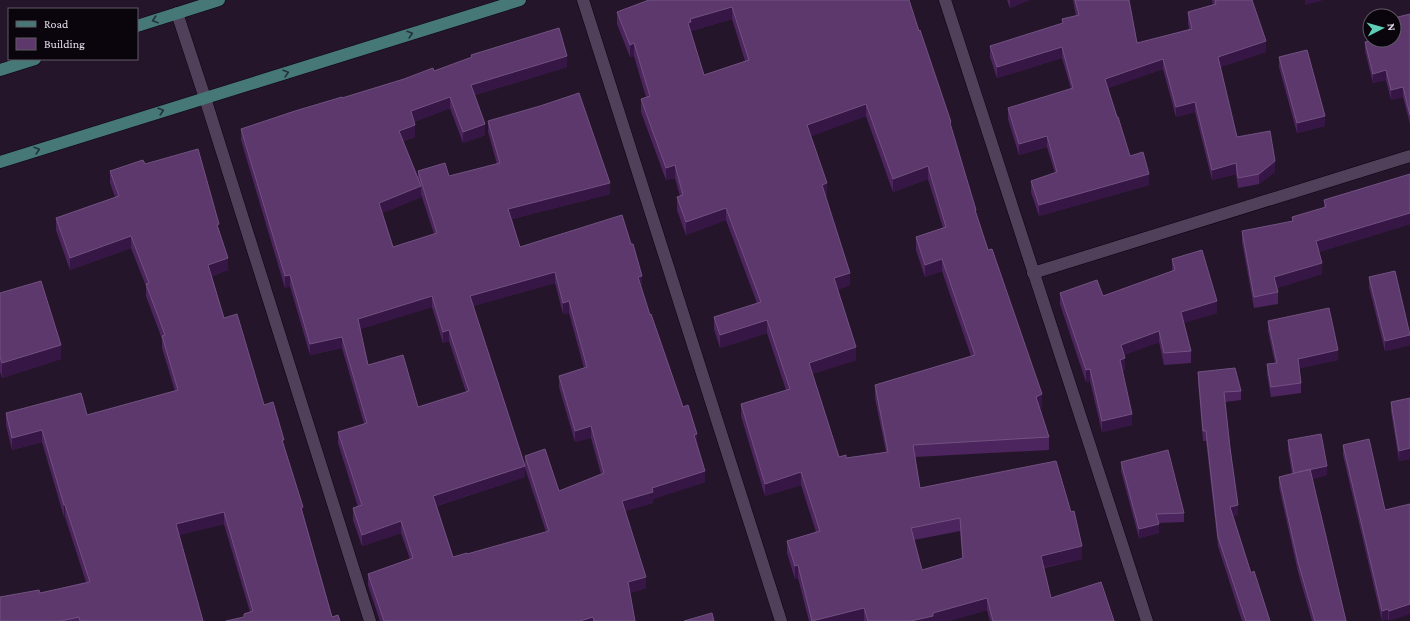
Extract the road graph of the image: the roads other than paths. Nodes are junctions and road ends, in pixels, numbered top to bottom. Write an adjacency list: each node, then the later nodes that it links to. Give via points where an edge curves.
1 (219, 0): 5 (main road)
2 (520, 0): 9 (main road, one-way to 2)
3 (583, 0): 14 (street)
4 (945, 0): 12 (street)
5 (177, 13): 6 (main road, one-way to 6); 9 (street)
6 (138, 26)
7 (32, 60): 8 (main road)
8 (0, 70)
9 (205, 98): 11 (main road, one-way to 9); 13 (street)
10 (1410, 156): 12 (street)
11 (0, 162)
12 (1033, 273): 15 (street)
13 (370, 621)
14 (781, 621)
15 (1147, 621)

